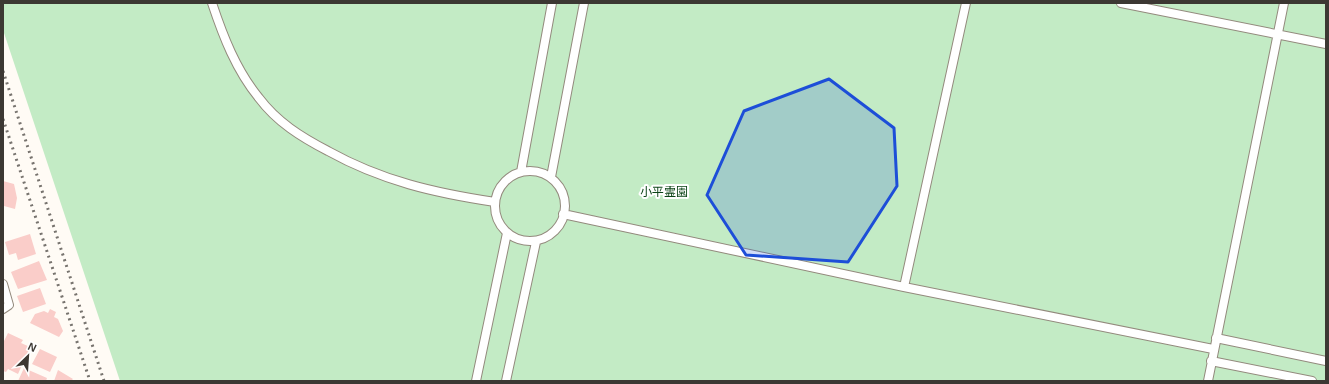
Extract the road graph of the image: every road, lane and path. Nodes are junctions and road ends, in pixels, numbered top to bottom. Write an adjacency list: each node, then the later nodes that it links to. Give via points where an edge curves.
1 (212, 3): 11 (lane, via 225,40 242,72 258,98 288,128 360,168 393,181)
2 (552, 3): 9 (lane)
3 (584, 3): 10 (lane)
4 (966, 3): 16 (lane)
5 (1121, 3): 7 (lane)
6 (1284, 3): 7 (lane)
7 (1278, 35): 8 (lane); 18 (lane)
8 (1326, 44)
9 (522, 172): 10 (lane); 11 (lane, via 508,179 498,192)
10 (551, 177): 12 (lane, via 562,189 565,203)
11 (495, 202): 13 (lane, via 497,219)
12 (563, 214): 14 (lane, via 560,224 549,236); 16 (lane)
13 (507, 233): 14 (lane, via 521,241); 22 (lane)
14 (536, 242): 23 (lane)
15 (3, 284): 17 (lane, via 9,305)
16 (904, 287): 19 (lane)
17 (3, 309)
18 (1216, 338): 19 (lane); 21 (lane)
19 (1213, 349): 20 (lane)
20 (1211, 361): 24 (lane); 25 (lane)
21 (1326, 361)
22 (476, 381)
23 (506, 381)
24 (1208, 381)
25 (1312, 381)

